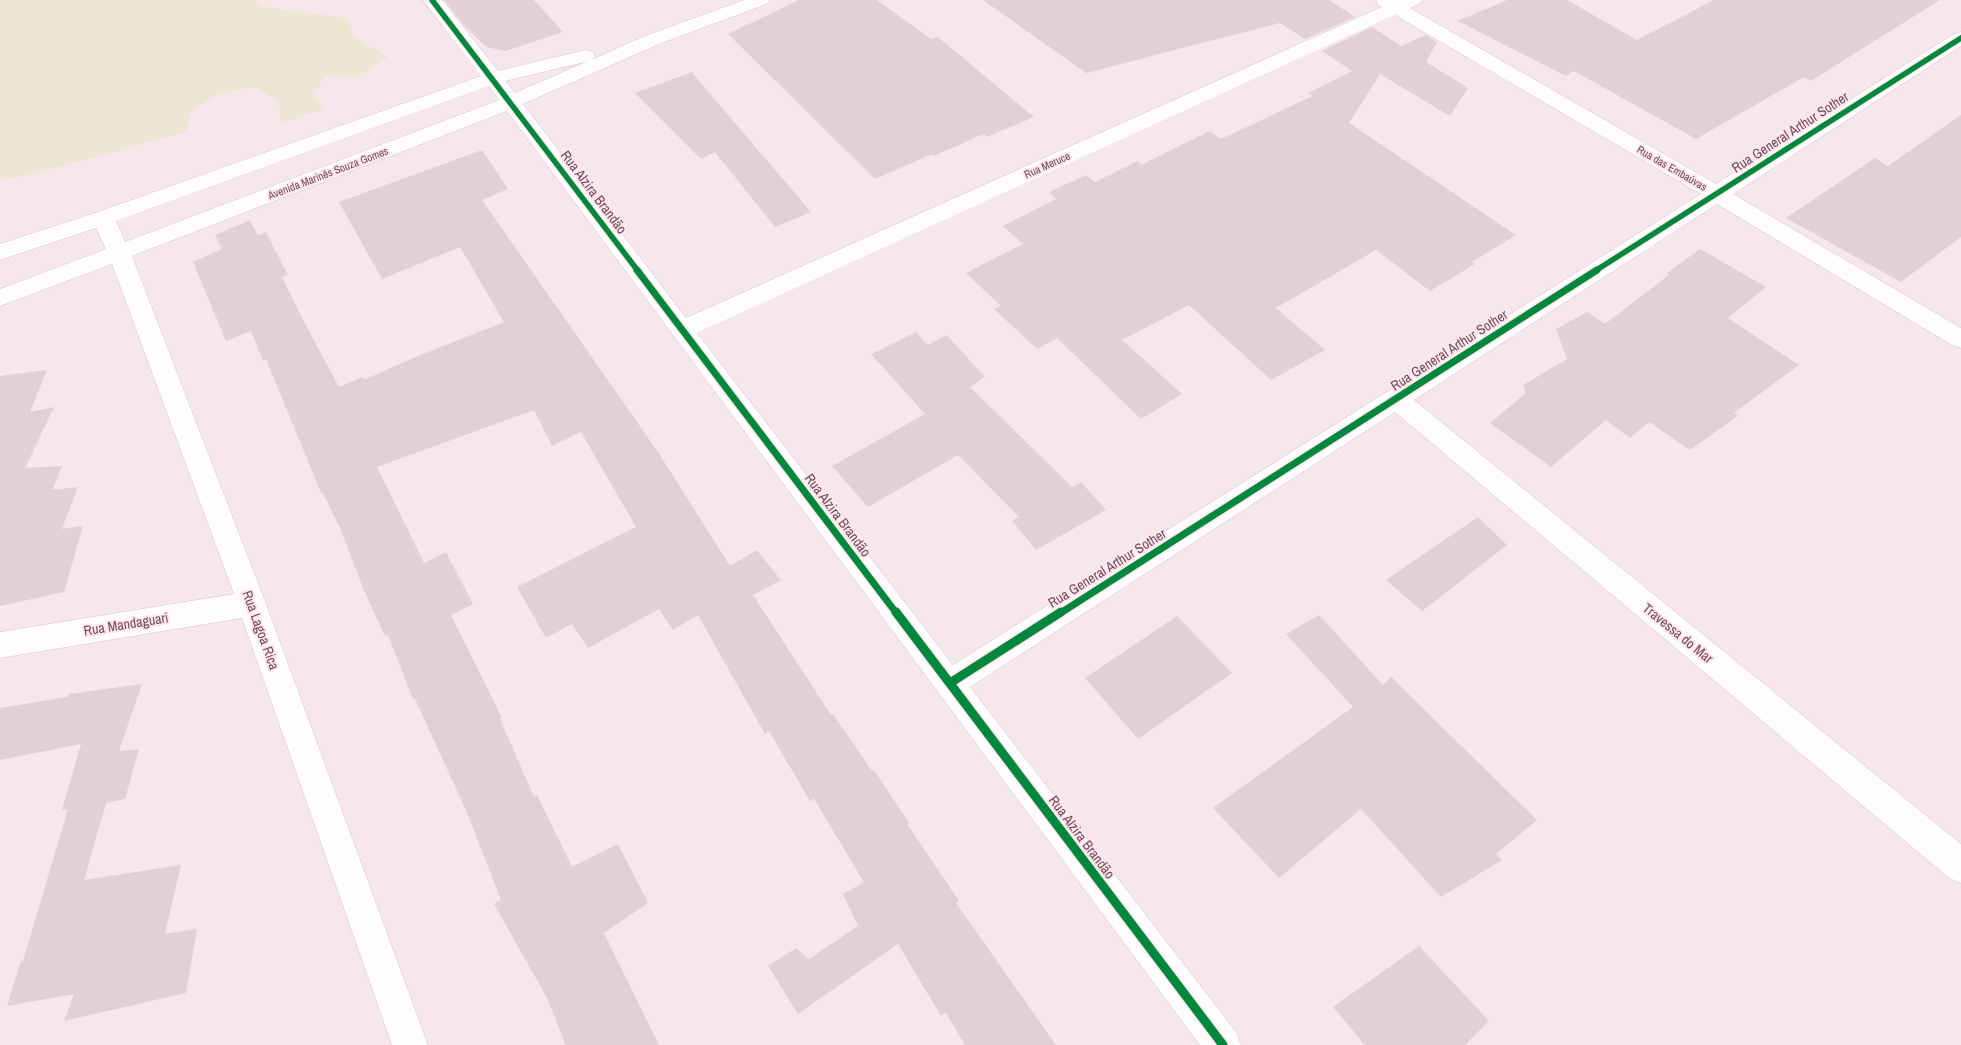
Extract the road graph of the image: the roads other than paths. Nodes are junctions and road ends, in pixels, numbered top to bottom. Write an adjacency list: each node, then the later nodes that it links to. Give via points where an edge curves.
1 (432, 0): 6 (street, Rua Alzira Brandão)
2 (761, 0): 5 (street, Avenida Marinês Souza Gomes)
3 (1397, 3): 8 (street, Rua das Embaúvas); 13 (street, Rua Meruce)
4 (1961, 38): 8 (street, Rua General Arthur Sother)
5 (652, 40): 6 (street, Avenida Marinês Souza Gomes); 7 (street, Avenida Marinês Souza Gomes)
6 (493, 78): 7 (street, Rua Alzira Brandão); 9 (street, Avenida Marinês Souza Gomes)
7 (511, 102): 11 (street, Avenida Marinês Souza Gomes); 13 (street, Rua Alzira Brandão)
8 (1718, 194): 14 (street, Rua das Embaúvas); 15 (street, Rua General Arthur Sother)
9 (103, 218): 10 (street, Avenida Marinês Souza Gomes); 11 (street, Rua Lagoa Rica)
10 (0, 252)
11 (119, 254): 12 (street, Avenida Marinês Souza Gomes); 16 (street, Rua Lagoa Rica)
12 (0, 298)
13 (682, 330): 18 (street, Rua Alzira Brandão)
14 (1961, 339)
15 (1396, 400): 18 (street, Rua General Arthur Sother); 19 (street, Travessa do Mar)
16 (252, 604): 17 (street, Rua Mandaguari); 20 (street, Rua Lagoa Rica)
17 (0, 645)
18 (950, 683): 21 (street, Rua Alzira Brandão)
19 (1961, 866)
20 (410, 1045)
21 (1223, 1045)

